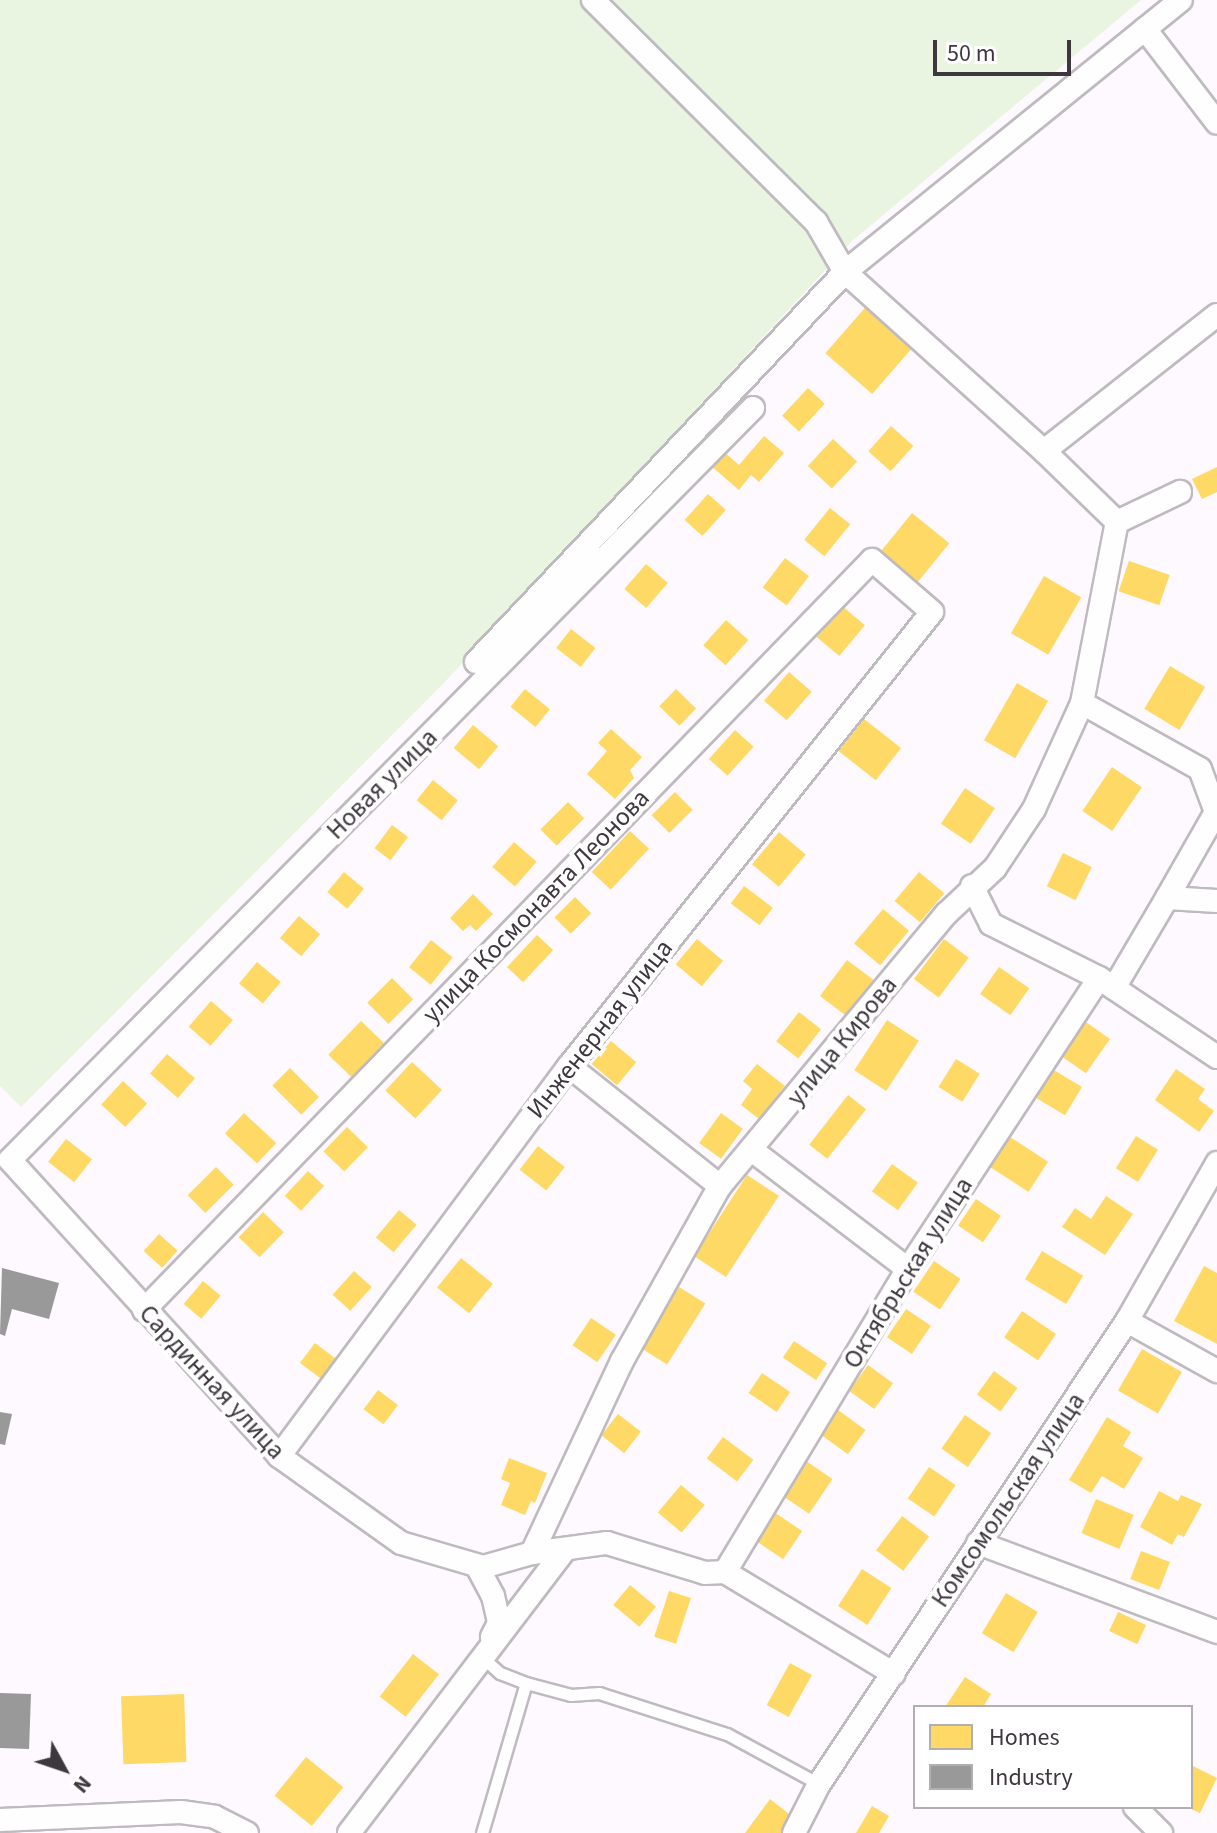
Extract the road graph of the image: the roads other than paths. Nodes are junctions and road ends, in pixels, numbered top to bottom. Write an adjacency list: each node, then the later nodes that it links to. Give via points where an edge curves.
1 (593, 0): 5 (street, via 816,222)
2 (1181, 0): 3 (street)
3 (1145, 29): 4 (street); 5 (street)
4 (1217, 123)
5 (845, 272): 8 (street); 12 (street)
6 (1217, 315): 8 (street)
7 (753, 408): 22 (street, Новая улица)
8 (1044, 451): 10 (street)
9 (1180, 492): 10 (street)
10 (1117, 522): 13 (street, улица Кирова)
11 (932, 612): 20 (street, Инженерная улица); 26 (street, улица Космонавта Леонова, via 872,560)
12 (476, 662)
13 (1082, 703): 14 (street, via 1200,769); 15 (street, улица Кирова, via 1034,809 995,868)
14 (1217, 813): 16 (street, Октябрьская улица)
15 (972, 886): 18 (street, via 991,924); 21 (street, улица Кирова)
16 (1167, 898): 17 (street); 18 (street, Октябрьская улица)
17 (1217, 901)
18 (1106, 983): 19 (street); 25 (street, Октябрьская улица)
19 (1217, 1057)
20 (569, 1066): 24 (street); 29 (street, Инженерная улица)
21 (753, 1151): 24 (street, улица Кирова); 25 (street)
22 (10, 1160): 26 (street, Сардинная улица)
23 (1217, 1163): 27 (street, Комсомольская улица)
24 (720, 1186): 32 (street, улица Кирова, via 622,1361)
25 (908, 1269): 34 (street, Октябрьская улица)
26 (144, 1310): 29 (street, Сардинная улица)
27 (1127, 1321): 28 (street); 30 (street, Комсомольская улица)
28 (1217, 1371)
29 (279, 1456): 33 (street, Сардинная улица, via 401,1543)
30 (978, 1543): 35 (street); 37 (street, Комсомольская улица)
31 (565, 1549): 32 (street, Сардинная улица); 34 (street, Сардинная улица, via 607,1543 705,1573); 36 (street)
32 (532, 1553): 33 (street, Сардинная улица)
33 (477, 1566): 36 (street, via 493,1596 499,1623)
34 (725, 1572): 37 (street, Сардинная улица)
35 (1217, 1632)
36 (482, 1656): 38 (lane, via 500,1673); 44 (street)
37 (894, 1674): 39 (street, Комсомольская улица)
38 (526, 1683): 39 (lane, via 571,1695 599,1693 657,1709 727,1734); 45 (lane)
39 (819, 1784): 46 (street, Комсомольская улица)
40 (1137, 1809): 47 (street)
41 (11, 1825): 42 (street); 43 (street, via 103,1813 181,1812 215,1817)
42 (59, 1833)
43 (247, 1833)
44 (349, 1833)
45 (482, 1833)
46 (794, 1833)
47 (1161, 1833)

